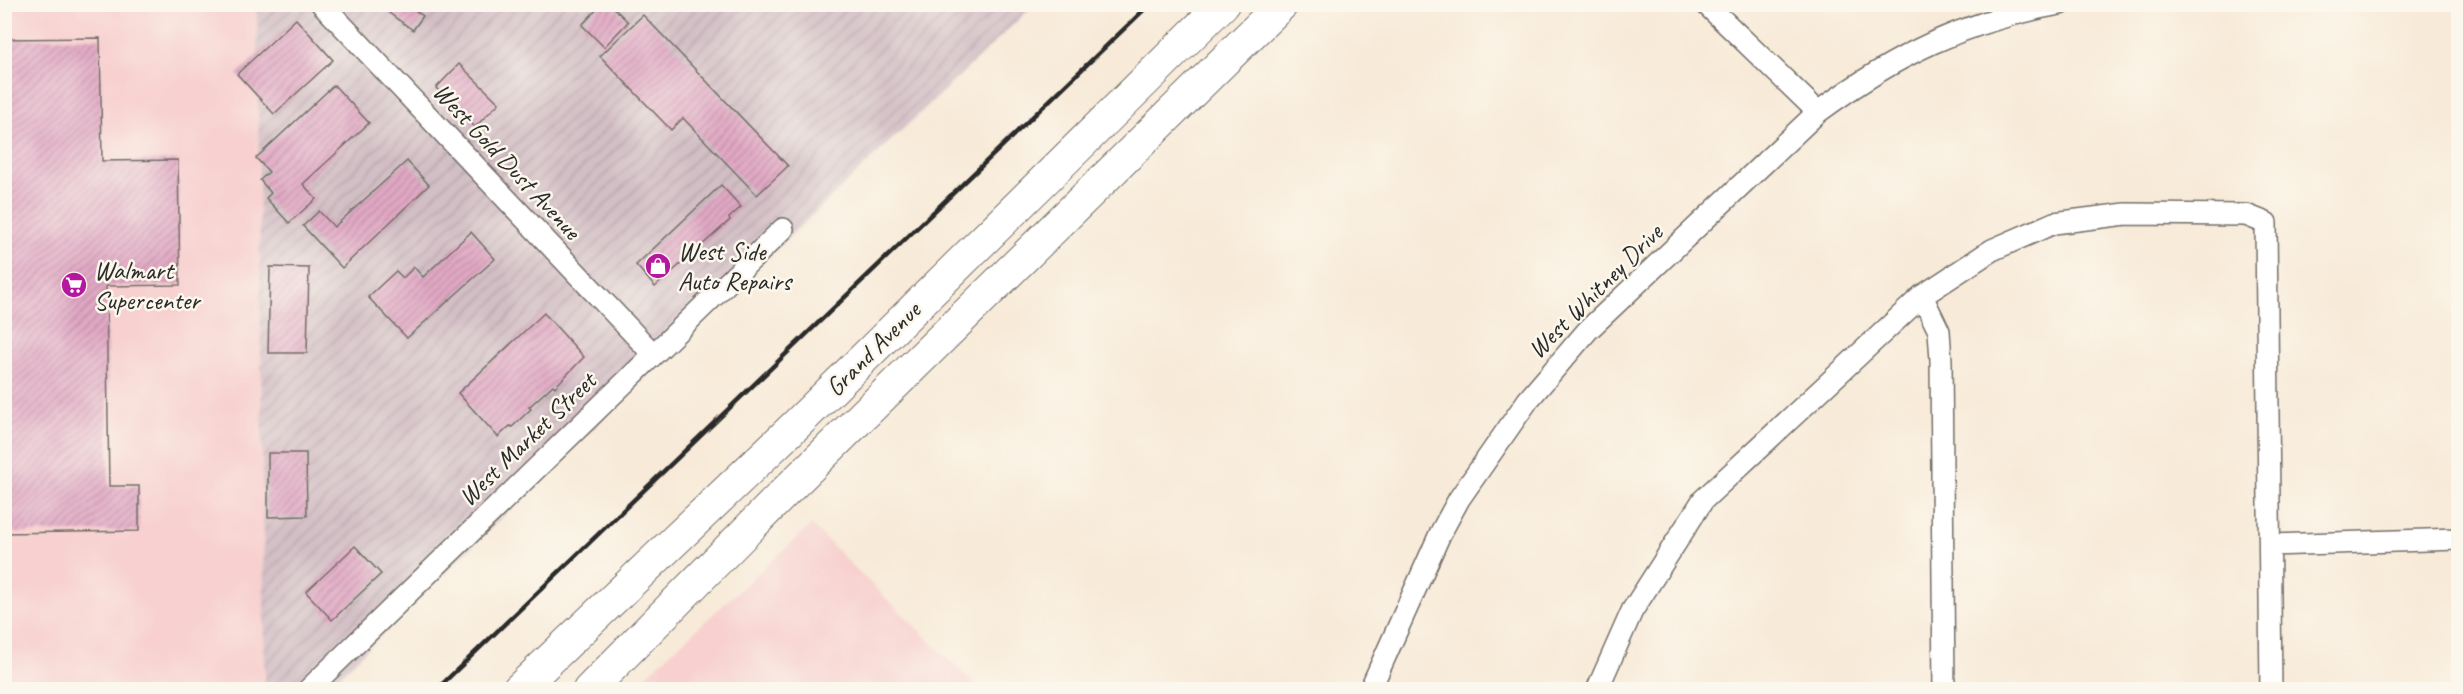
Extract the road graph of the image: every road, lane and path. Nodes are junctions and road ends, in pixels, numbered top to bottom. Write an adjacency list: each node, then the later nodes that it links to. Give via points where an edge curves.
1 (322, 4): 9 (street, West Gold Dust Avenue)
2 (1223, 4): 13 (highway, Grand Avenue, via 797,424)
3 (1282, 4): 14 (highway, Grand Avenue)
4 (1706, 4): 6 (street)
5 (2060, 4): 6 (street, West Whitney Drive, via 1967,27 1893,62)
6 (1818, 112): 15 (street, West Whitney Drive, via 1588,330 1528,400 1444,525)
7 (783, 229): 9 (street, West Market Street)
8 (1922, 296): 11 (street, via 1992,250 2054,223 2126,214 2246,215 2266,223); 16 (street, via 1703,500 1632,611); 17 (street, via 1939,331 1941,360)
9 (653, 354): 12 (street, West Market Street)
10 (2458, 539): 11 (street)
11 (2270, 545): 18 (street)
12 (309, 690)
13 (518, 690)
14 (589, 690)
15 (1370, 690)
16 (1597, 690)
17 (1944, 690)
18 (2271, 690)

